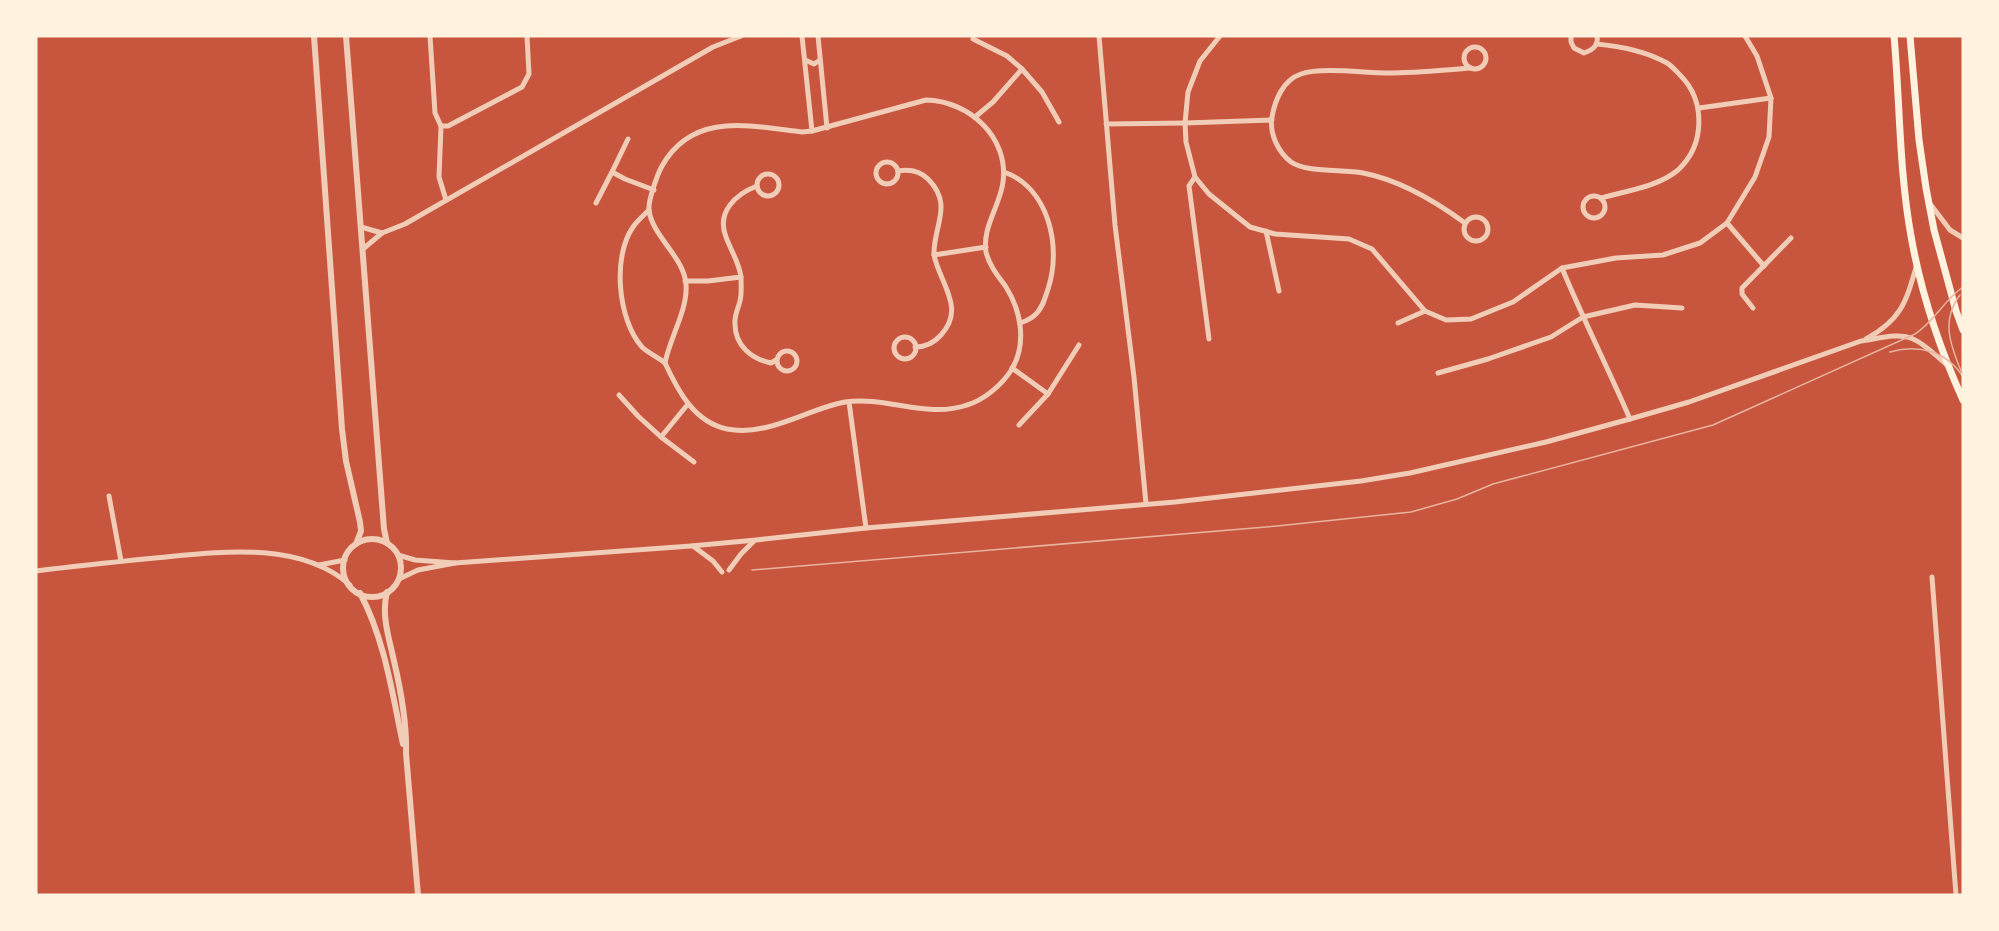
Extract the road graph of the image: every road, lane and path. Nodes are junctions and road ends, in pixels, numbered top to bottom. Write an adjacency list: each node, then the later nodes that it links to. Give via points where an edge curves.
1 (314, 36): 94 (street, via 342,429 361,531)
2 (346, 36): 50 (street)
3 (430, 36): 29 (street)
4 (526, 36): 29 (street, via 529,74 522,87 453,126)
5 (741, 36): 43 (street, via 712,46)
6 (802, 36): 19 (street)
7 (818, 36): 20 (street)
8 (1099, 36): 31 (street)
9 (1221, 36): 30 (street, via 1200,62 1188,92)
10 (1571, 36): 16 (street, via 1578,52 1592,50)
11 (1597, 36): 16 (street); 17 (street)
12 (1745, 36): 24 (street, via 1757,56)
13 (1894, 36): 58 (main road, via 1904,189)
14 (1910, 36): 44 (main road)
15 (973, 39): 22 (street, via 1007,56)
16 (1596, 44): 17 (street)
17 (1610, 45): 25 (street, via 1669,64 1688,83)
18 (1464, 59): 21 (street); 21 (street, via 1473,46 1484,50 1484,66); 23 (street)
19 (805, 60): 20 (street, via 814,64); 33 (street)
20 (820, 60): 32 (street)
21 (1471, 68): 23 (street)
22 (1022, 69): 26 (street); 28 (street, via 1042,92)
23 (1452, 69): 27 (street, via 1300,74 1285,85)
24 (1771, 98): 25 (street); 49 (street, via 1769,137 1755,177)
25 (1699, 108): 41 (street, via 1699,132 1677,170 1658,181)
26 (975, 117): 32 (street, via 956,105 926,100); 37 (street, via 998,148)
27 (1272, 120): 30 (street); 48 (street, via 1278,147 1292,162 1386,179 1443,206)
28 (1059, 122)
29 (439, 123): 43 (street, via 438,177)
30 (1185, 123): 31 (street); 38 (street)
31 (1106, 124): 90 (street)
32 (827, 128): 33 (street)
33 (812, 131): 40 (street, via 733,125 697,132 665,160)
34 (628, 140): 36 (street)
35 (898, 171): 35 (street, via 885,162 875,174 879,181 889,184); 57 (street, via 918,172 939,193 942,208)
36 (612, 172): 40 (street); 45 (street)
37 (1004, 172): 55 (street); 68 (street, via 1017,177 1031,190 1046,213 1052,238 1051,277 1041,308)
38 (1195, 177): 51 (street, via 1232,214 1250,227); 71 (street, via 1189,186)
39 (757, 186): 39 (street, via 761,194 769,196 779,186 776,178 767,175 760,178); 61 (street, via 729,204 723,222)
40 (654, 190): 47 (street)
41 (1614, 194): 42 (street); 46 (street)
42 (1601, 198): 46 (street); 46 (street, via 1587,198 1582,207 1584,214 1597,218 1605,211)
43 (446, 200): 52 (street)
44 (1929, 202): 54 (street, via 1950,230); 70 (main road)
45 (596, 203)
46 (1605, 203)
47 (649, 210): 62 (street); 76 (street, via 627,239 620,268 622,303 635,338)
48 (1465, 223): 48 (street, via 1464,232 1470,240 1479,241 1486,235 1488,226 1482,218 1473,217)
49 (1727, 223): 59 (street); 60 (street, via 1700,243 1663,255 1616,258)
50 (361, 227): 52 (street); 56 (street)
51 (1266, 231): 63 (street); 66 (street, via 1349,239 1372,249)
52 (382, 233): 56 (street)
53 (1791, 238): 59 (street)
54 (1963, 238)
55 (986, 247): 57 (street); 68 (street, via 990,264 1012,298)
56 (363, 249): 93 (street)
57 (934, 255): 74 (street, via 951,295 951,317 933,342)
58 (1917, 264): 72 (street, via 1897,316 1884,329); 77 (main road)
59 (1764, 267): 65 (street, via 1742,288)
60 (1562, 268): 66 (street, via 1513,302 1472,319 1446,320); 67 (street)
61 (741, 277): 62 (street); 75 (street, via 735,324 738,338 753,357 771,363)
62 (685, 281): 76 (street, via 683,304)
63 (1279, 291)
64 (1682, 308): 67 (street, via 1635,305)
65 (1753, 308)
66 (1425, 311): 69 (street)
67 (1582, 317): 79 (street, via 1551,337); 85 (street)
68 (1020, 323): 78 (street, via 1019,348)
69 (1398, 323)
70 (1963, 330)
71 (1209, 339)
72 (1862, 341): 77 (street, via 1907,337); 85 (street)
73 (1079, 345): 80 (street)
74 (915, 347): 74 (street, via 905,337 897,340 894,347 896,354 905,358 913,354)
75 (776, 360)
76 (665, 363): 84 (street)
77 (1947, 364): 82 (main road)
78 (1012, 368): 80 (street); 83 (street, via 986,396 955,409)
79 (1438, 373)
80 (1048, 394): 86 (street)
81 (619, 395): 87 (street)
82 (1963, 400)
83 (849, 402): 84 (street, via 759,428 736,430 710,423); 91 (street)
84 (688, 404): 87 (street)
85 (1630, 419): 90 (street, via 1410,473)
86 (1019, 425)
87 (661, 437): 88 (street)
88 (694, 462)
89 (109, 496): 98 (street)
90 (1146, 504): 91 (street)
91 (866, 528): 92 (street)
92 (756, 540): 95 (street); 101 (street)
93 (387, 543): 94 (street, via 371,539); 96 (street)
94 (356, 544): 97 (street)
95 (692, 546): 99 (street); 103 (street)
96 (398, 555): 99 (street); 105 (street)
97 (345, 560): 100 (street); 106 (street, via 344,573)
98 (121, 561): 100 (street, via 235,551 279,555); 102 (street)
99 (455, 563): 105 (street, via 418,570)
100 (318, 566): 106 (street)
101 (729, 570)
102 (36, 571)
103 (722, 572)
104 (1932, 577): 111 (street)
105 (399, 579): 107 (street)
106 (350, 585): 108 (street)
107 (387, 592): 108 (street, via 378,596); 109 (street, via 384,611 399,682)
108 (360, 594): 109 (street, via 372,618 388,673)
109 (406, 753): 110 (street)
110 (418, 895)
111 (1956, 895)

